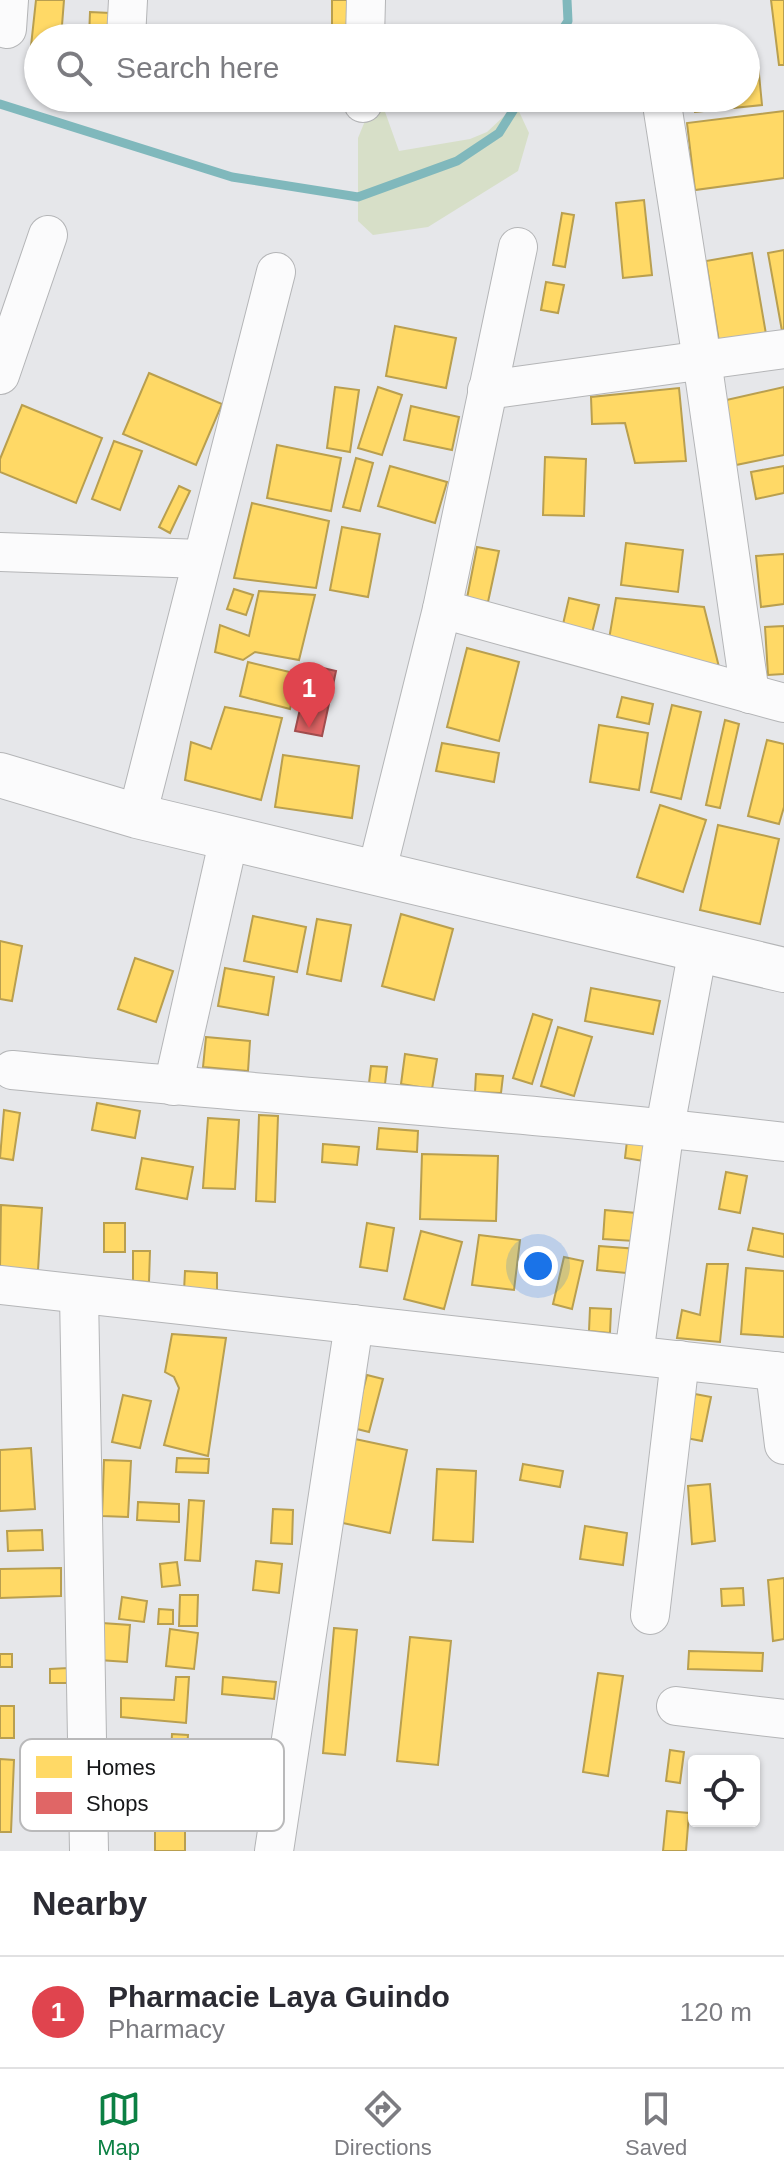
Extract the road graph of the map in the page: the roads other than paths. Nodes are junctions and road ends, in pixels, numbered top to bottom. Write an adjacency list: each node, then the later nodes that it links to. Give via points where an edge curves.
1 (128, 0): 3 (street)
2 (366, 0): 4 (street)
3 (127, 24)
4 (365, 24)
5 (663, 112): 10 (street)
6 (48, 235): 11 (street)
7 (518, 247): 12 (street)
8 (276, 272): 14 (street)
9 (784, 349): 10 (street)
10 (702, 360): 12 (street); 16 (street)
11 (0, 375)
12 (487, 390): 15 (street)
13 (0, 552): 14 (street)
14 (202, 559): 18 (street)
15 (442, 609): 16 (street); 20 (street)
16 (767, 698)
17 (0, 775): 18 (main road)
18 (137, 816): 19 (main road)
19 (229, 838): 20 (main road); 24 (street)
20 (376, 874): 21 (main road)
21 (698, 949): 22 (main road); 25 (street)
22 (784, 970)
23 (12, 1070): 24 (street)
24 (173, 1086): 25 (street)
25 (665, 1127): 26 (street); 30 (street)
26 (784, 1142)
27 (0, 1285): 28 (street)
28 (79, 1294): 29 (street); 37 (street)
29 (354, 1324): 30 (street); 38 (street)
30 (634, 1355): 31 (street)
31 (680, 1360): 32 (street); 34 (street)
32 (780, 1371): 33 (street)
33 (784, 1445)
34 (650, 1615)
35 (676, 1706): 36 (street)
36 (784, 1719)
37 (87, 1739)
38 (284, 1785)
39 (89, 1831): 41 (street)
40 (277, 1831): 42 (street)
41 (89, 1851)
42 (274, 1851)

